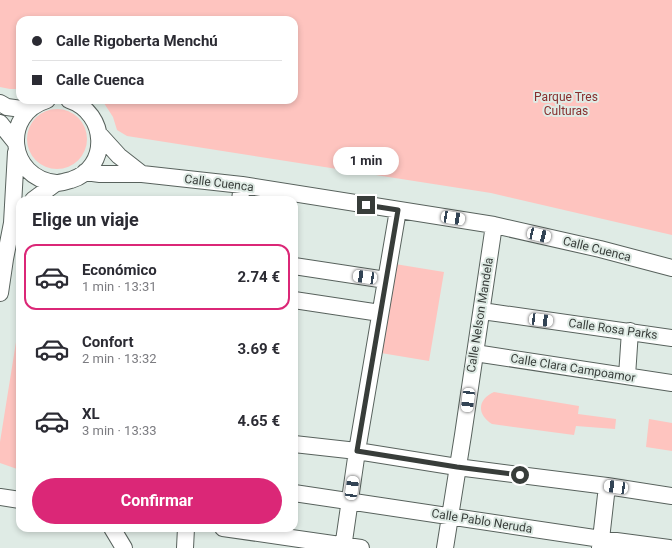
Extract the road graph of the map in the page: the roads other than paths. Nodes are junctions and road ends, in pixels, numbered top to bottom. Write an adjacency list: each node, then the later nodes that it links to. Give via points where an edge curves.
1 (0, 103): 4 (street, via 6,107)
2 (36, 104): 4 (street)
3 (79, 104): 6 (street, via 96,122)
4 (29, 110): 7 (street, via 20,120)
5 (0, 122): 7 (street)
6 (99, 134): 8 (street, via 99,148 94,162); 9 (street, via 119,156)
7 (16, 146): 10 (street, via 21,162 29,172); 16 (street)
8 (85, 172): 9 (street, Calle Cuenca); 10 (street, via 75,179)
9 (142, 174): 11 (street, Calle Cuenca)
10 (56, 183): 12 (street)
11 (241, 193): 13 (street, Calle Cuenca)
12 (38, 196)
13 (269, 196)
14 (298, 199): 15 (street, Calle Cuenca)
15 (398, 210): 17 (street, Calle Cuenca); 21 (street)
16 (16, 218): 18 (street)
17 (494, 225): 20 (street, Calle Cuenca); 24 (street, Calle Nelson Mandela)
18 (2, 258): 22 (street)
19 (298, 267): 21 (street)
20 (672, 268)
21 (386, 280): 25 (street)
22 (0, 292)
23 (298, 301): 25 (street)
24 (482, 311): 26 (street, Calle Rosa Parks); 28 (street, Calle Nelson Mandela)
25 (380, 313): 32 (street)
26 (630, 331): 27 (street, Calle Rosa Parks); 29 (street)
27 (672, 338)
28 (475, 353): 29 (street, Calle Clara Campoamor); 33 (street, Calle Nelson Mandela)
29 (627, 376): 30 (street, Calle Clara Campoamor)
30 (672, 383)
31 (298, 444): 32 (street)
32 (357, 451): 33 (street); 39 (street)
33 (457, 467): 34 (street); 40 (street, Calle Nelson Mandela)
34 (607, 486): 36 (street); 44 (street)
35 (298, 494): 39 (street, Calle Pablo Neruda)
36 (672, 496)
37 (0, 497): 38 (street)
38 (16, 499)
39 (350, 501): 40 (street, Calle Pablo Neruda); 45 (street)
40 (450, 516): 44 (street, Calle Pablo Neruda); 49 (street, Calle Nelson Mandela)
41 (186, 532): 47 (street)
42 (248, 532): 45 (street)
43 (116, 534): 46 (street)
44 (600, 543): 50 (street, Calle Pablo Neruda)
45 (343, 547): 48 (street)
46 (124, 548)
47 (185, 548)
48 (361, 548)
49 (445, 548)
50 (669, 548)

